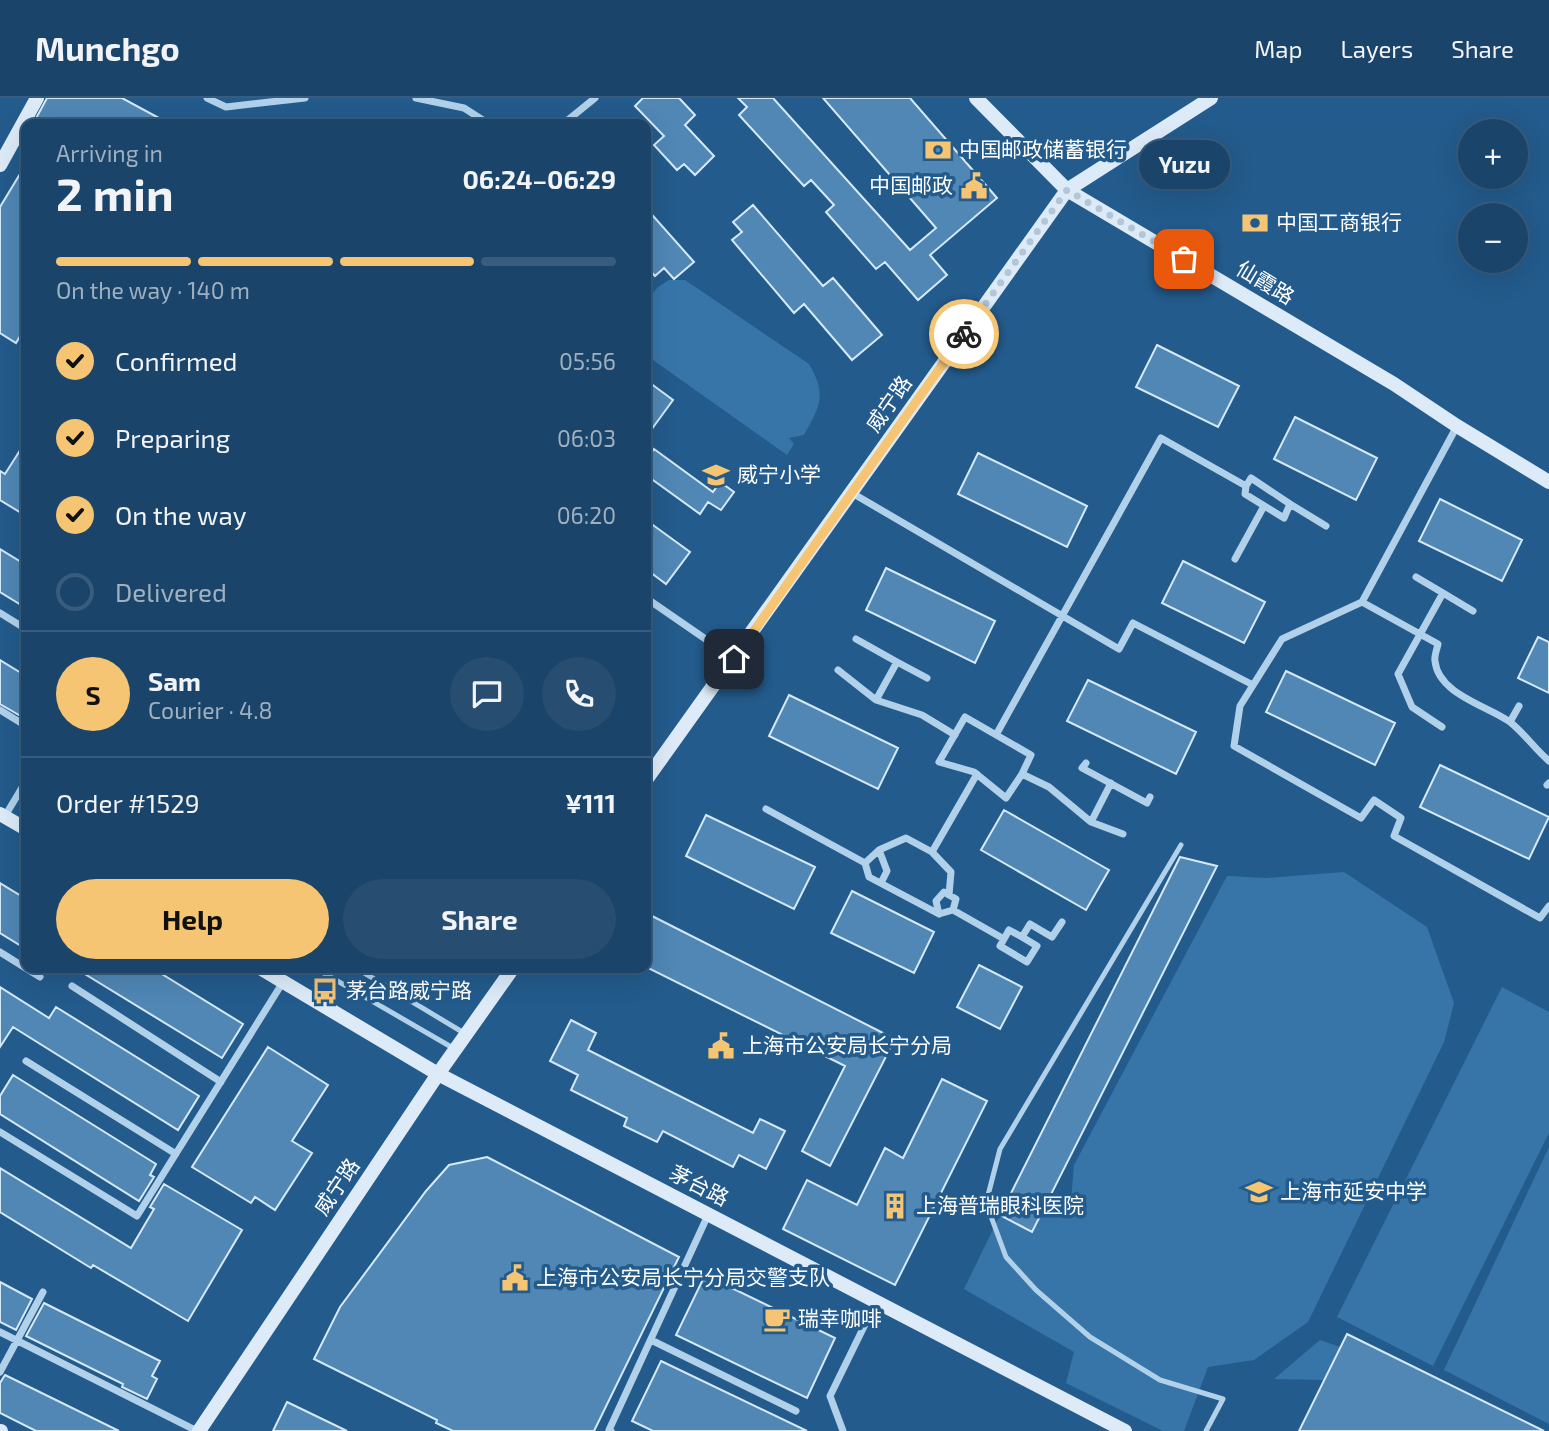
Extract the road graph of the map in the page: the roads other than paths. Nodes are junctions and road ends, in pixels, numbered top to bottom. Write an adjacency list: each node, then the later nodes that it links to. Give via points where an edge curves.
1 (37, 98): 8 (main road)
2 (207, 98): 3 (street, via 226,107)
3 (305, 98)
4 (416, 98): 9 (street, via 464,108)
5 (595, 98): 10 (street)
6 (976, 98): 13 (main road, 仙霞路)
7 (1211, 98): 13 (main road, 威宁路)
8 (25, 119)
9 (481, 119)
10 (569, 119)
11 (21, 125): 12 (main road)
12 (1, 159)
13 (1067, 190): 14 (main road, 仙霞路); 17 (main road, 威宁路)
14 (1457, 426): 15 (main road, 仙霞路); 25 (street)
15 (1549, 482)
16 (1246, 486): 18 (street, via 1251,478); 19 (street, via 1245,494); 28 (street, via 1161,438)
17 (852, 493): 28 (street); 32 (main road, 威宁路)
18 (1290, 504): 19 (street, via 1284,518); 20 (street)
19 (1264, 506): 21 (street)
20 (1326, 526)
21 (1235, 559)
22 (1416, 577): 23 (street)
23 (1443, 593): 26 (street); 30 (street)
24 (651, 601): 32 (street)
25 (1362, 603): 30 (street); 36 (street, via 1282,639)
26 (1473, 611)
27 (0, 612): 29 (street)
28 (1062, 617): 36 (street, via 1119,649 1133,623); 44 (street)
29 (21, 626)
30 (1419, 635): 40 (street, via 1438,644 1434,660 1453,689); 42 (street, via 1398,674 1412,707)
31 (856, 639): 33 (street)
32 (734, 659): 47 (main road, 威宁路)
33 (897, 662): 35 (street); 37 (street)
34 (838, 670): 37 (street)
35 (927, 678)
36 (1252, 685): 64 (street, via 1240,706 1234,746 1361,818 1374,800 1401,818 1394,836 1540,918)
37 (876, 700): 43 (street, via 922,715)
38 (1519, 706): 40 (street)
39 (0, 710): 41 (street)
40 (1510, 722): 45 (street)
41 (21, 723)
42 (1442, 727)
43 (955, 735): 44 (street, via 965,717); 48 (street, via 939,762)
44 (996, 735): 49 (street, via 1031,755)
45 (1549, 761)
46 (1086, 763): 50 (street, via 1082,768)
47 (651, 773)
48 (977, 774): 49 (street, via 1006,798); 60 (street)
49 (1022, 774): 55 (street, via 1049,787)
50 (1111, 783): 52 (street, via 1147,803); 55 (street)
51 (21, 788): 54 (street)
52 (1150, 797)
53 (766, 809): 61 (street)
54 (2, 815): 56 (main road)
55 (1091, 822): 57 (street)
56 (21, 827)
57 (1123, 834)
58 (1181, 845): 99 (lane, via 1000,1149 986,1203 1006,1257 1090,1337 1160,1380 1223,1399)
59 (879, 850): 60 (street, via 906,838); 61 (street); 62 (street, via 887,871)
60 (932, 852): 63 (street, via 951,872)
61 (865, 863): 62 (street, via 869,877)
62 (881, 883): 66 (street)
63 (949, 895): 65 (street, via 956,899); 66 (street, via 944,892 936,901)
64 (1549, 906)
65 (953, 909): 66 (street); 69 (street)
66 (939, 914)
67 (1062, 922): 68 (street, via 1052,937 1030,924)
68 (1022, 937): 69 (street, via 1009,930); 69 (street, via 1037,946 1027,962 1000,946)
69 (1004, 939)
70 (0, 951): 71 (street)
71 (21, 965)
72 (34, 973): 77 (street)
73 (268, 973): 78 (main road, 茅台路)
74 (324, 973): 81 (lane)
75 (364, 973): 80 (lane)
76 (510, 973): 80 (main road, 威宁路)
77 (40, 977)
78 (283, 982): 83 (main road, 茅台路); 84 (street)
79 (72, 986): 84 (street)
80 (467, 1034): 81 (main road, 威宁路)
81 (456, 1050): 83 (main road, 威宁路)
82 (26, 1061): 86 (street)
83 (439, 1074): 87 (main road, 茅台路); 95 (main road, 威宁路)
84 (221, 1082): 86 (street)
85 (0, 1132): 86 (street, via 138,1216)
86 (176, 1154)
87 (709, 1214): 89 (main road, 茅台路); 91 (street)
88 (43, 1292): 92 (street)
89 (876, 1301): 97 (street, via 830,1396); 98 (main road, 茅台路)
90 (0, 1332): 92 (street)
91 (651, 1340): 94 (street); 96 (street)
92 (17, 1341): 93 (street); 95 (street)
93 (0, 1371)
94 (796, 1412)
95 (198, 1431)
96 (611, 1431)
97 (843, 1431)
98 (1125, 1431)
99 (1206, 1431)

